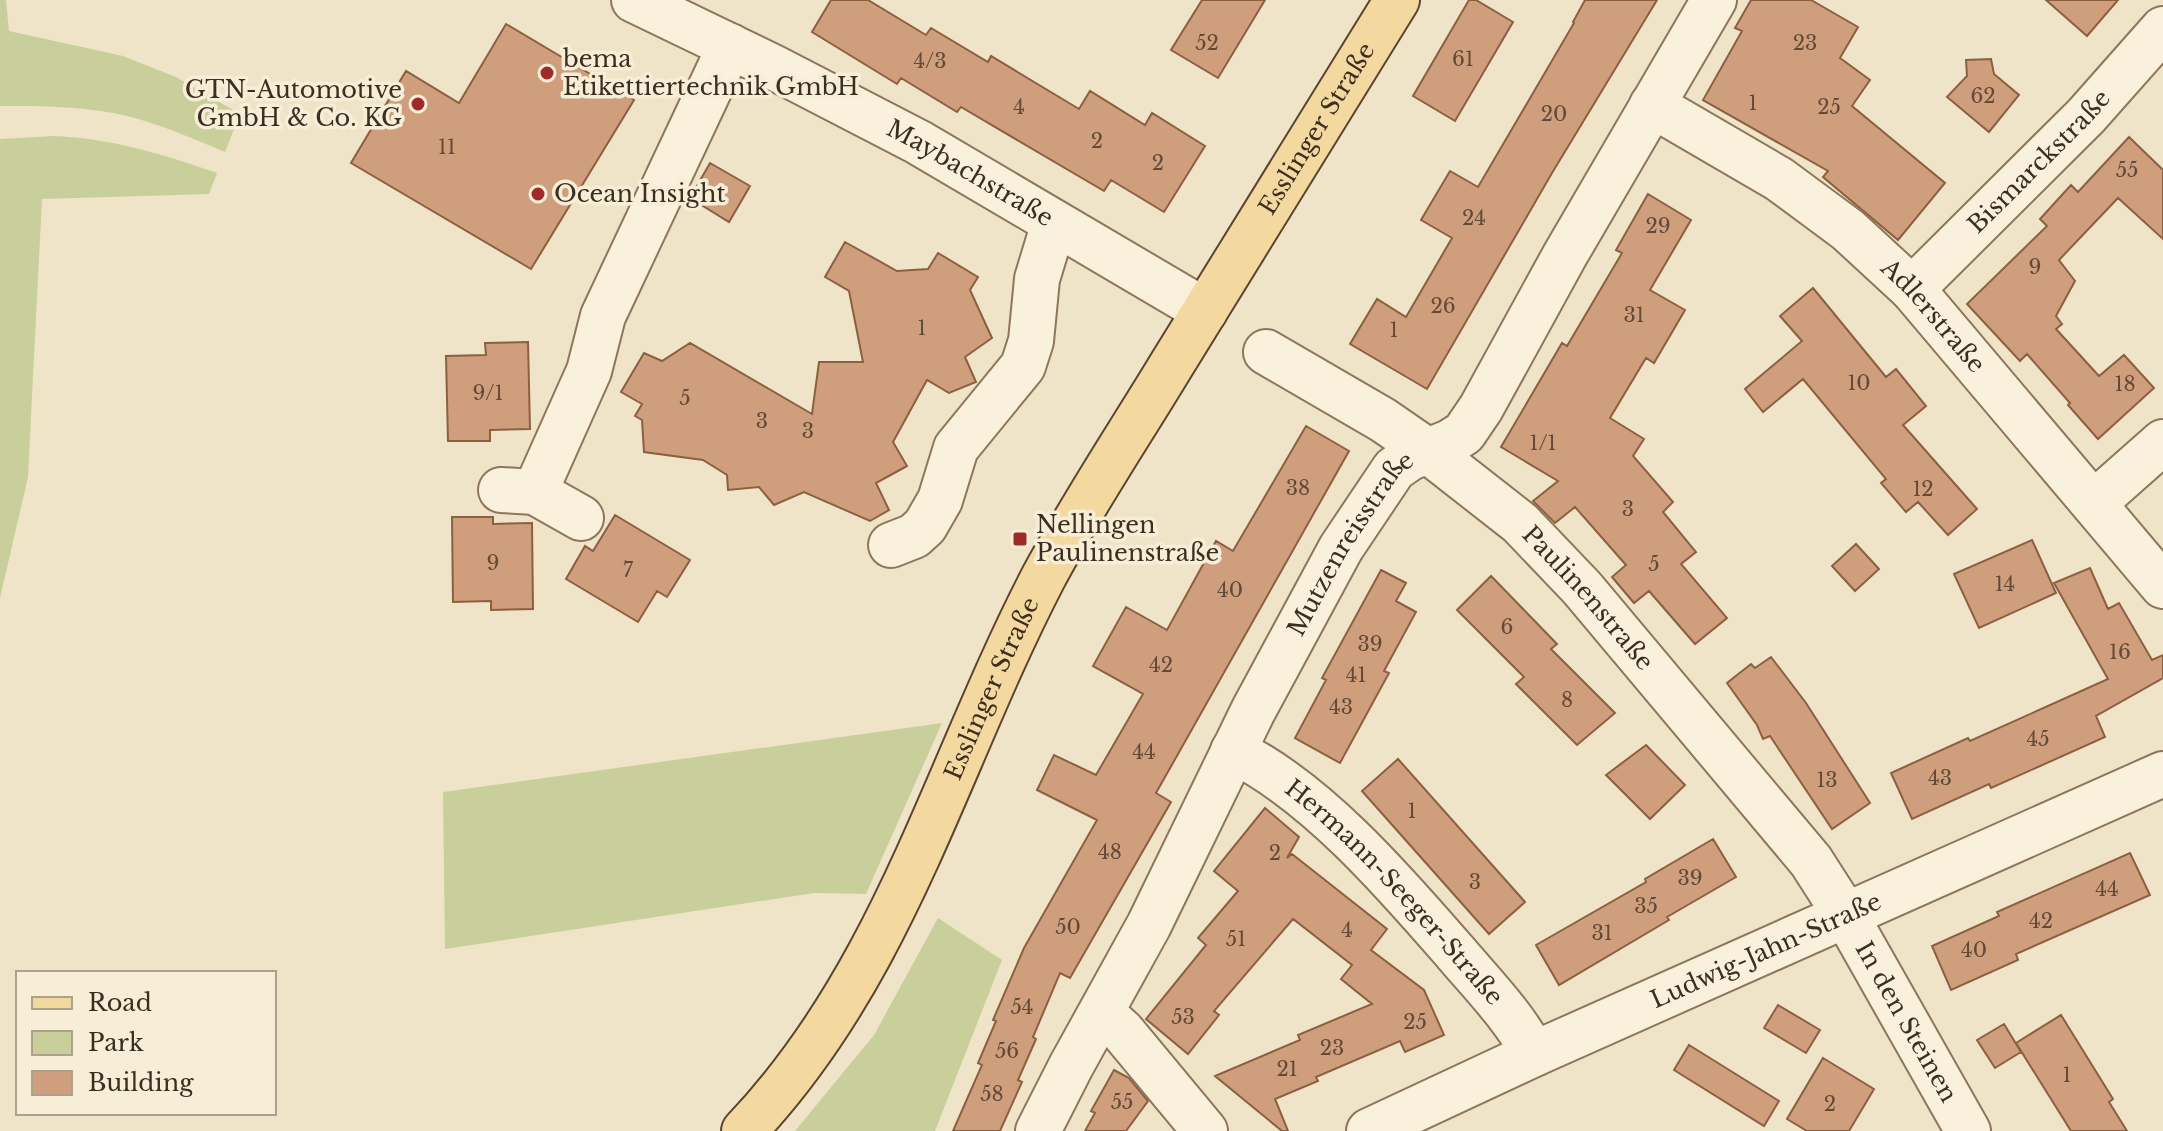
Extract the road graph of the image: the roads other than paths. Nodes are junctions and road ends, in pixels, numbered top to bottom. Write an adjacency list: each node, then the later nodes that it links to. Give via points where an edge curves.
1 (634, 0): 5 (street, Maybachstraße)
2 (1397, 0): 9 (main road, Esslinger Straße)
3 (1714, 0): 6 (street, Mutzenreisstraße)
4 (2163, 29): 8 (street, Bismarckstraße, via 2086,116)
5 (730, 46): 7 (street, Maybachstraße, via 918,142); 14 (street, via 603,316 589,371 518,491)
6 (1652, 105): 8 (street, Adlerstraße, via 1779,179 1848,230); 12 (street, Mutzenreisstraße, via 1481,408 1464,433)
7 (1054, 223): 9 (street, Maybachstraße); 15 (street, via 1037,279 1027,358 956,448 940,500 925,526)
8 (1912, 289): 13 (street, Adlerstraße)
9 (1205, 311): 23 (main road, Esslinger Straße, via 1044,578 871,954 814,1044)
10 (1266, 352): 12 (street, Paulinenstraße)
11 (2163, 442): 13 (street)
12 (1428, 451): 17 (street, Mutzenreisstraße, via 1394,469 1341,548); 19 (street, Paulinenstraße, via 1520,523 1582,588 1811,861)
13 (2094, 503): 16 (street, Adlerstraße)
14 (581, 518)
15 (891, 545)
16 (2163, 586)
17 (1233, 751): 20 (street, Mutzenreisstraße); 21 (street, Hermann-Seeger-Straße, via 1310,802 1403,891 1517,1024)
18 (2163, 774): 19 (street, Ludwig-Jahn-Straße)
19 (1845, 914): 21 (street, Ludwig-Jahn-Straße); 27 (street, In den Steinen)
20 (1102, 1013): 24 (street, Mutzenreisstraße); 25 (street)
21 (1534, 1054): 22 (street, Ludwig-Jahn-Straße)
22 (1440, 1117): 26 (street, Ludwig-Jahn-Straße)
23 (744, 1131)
24 (1038, 1131)
25 (1205, 1131)
26 (1369, 1131)
27 (1968, 1131)

